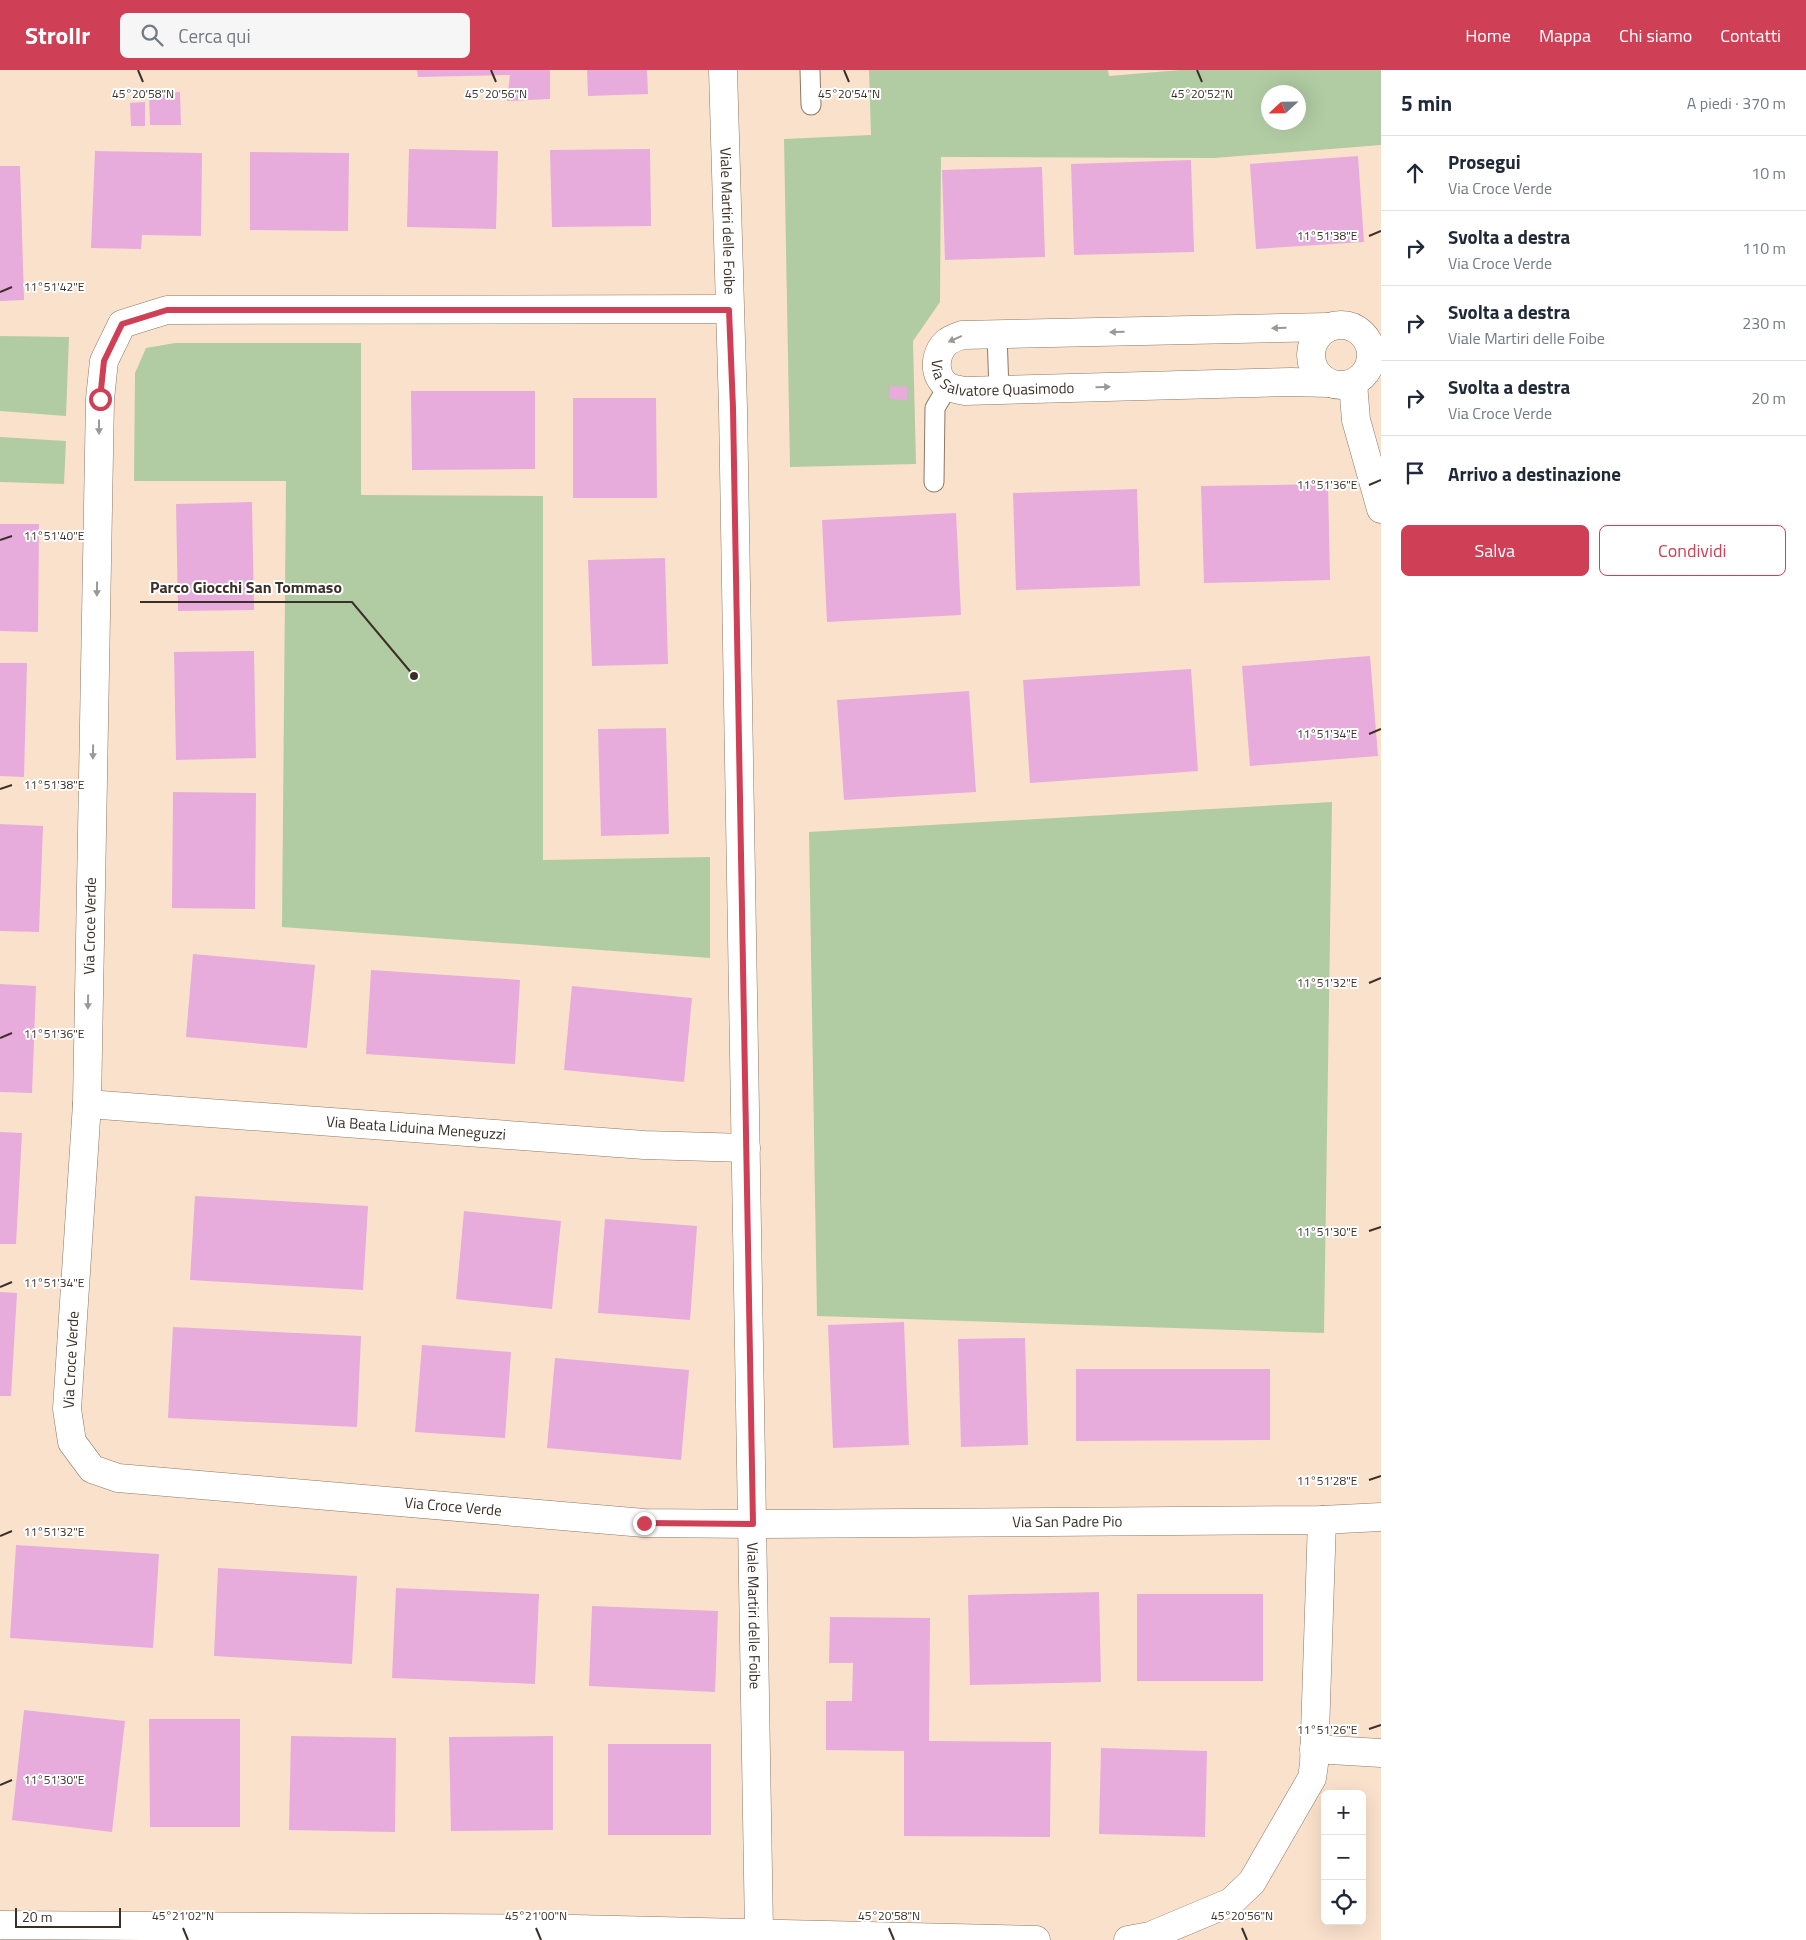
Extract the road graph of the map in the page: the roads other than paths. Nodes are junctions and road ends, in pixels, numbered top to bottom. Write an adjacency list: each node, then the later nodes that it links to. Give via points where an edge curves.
1 (722, 70): 4 (street, Viale Martiri delle Foibe)
2 (810, 70): 3 (lane)
3 (811, 105)
4 (729, 310): 13 (street, Via Croce Verde, one-way to 13, via 167,310 122,324 104,361 100,399); 14 (street, Viale Martiri delle Foibe)
5 (1328, 327): 6 (street, via 1343,324); 7 (street, Via Salvatore Quasimodo, one-way to 7); 8 (street, via 1313,342 1312,364 1319,376)
6 (1372, 329): 8 (street, via 1368,370 1362,378)
7 (997, 334): 9 (street, Via Salvatore Quasimodo, one-way to 9, via 962,335 948,341 938,353 936,365); 10 (lane)
8 (1341, 383): 10 (street, Via Salvatore Quasimodo, one-way to 8); 12 (street, via 1356,420)
9 (948, 386): 10 (street, Via Salvatore Quasimodo, via 965,391); 11 (lane, via 935,408)
10 (999, 391)
11 (934, 482)
12 (1381, 509)
13 (87, 1104): 14 (street, Via Beata Liduina Meneguzzi, via 644,1145); 17 (street, Via Croce Verde, via 67,1409 72,1442 92,1469 118,1478 624,1521)
14 (746, 1148): 17 (street, Viale Martiri delle Foibe)
15 (1381, 1517): 16 (street, Via San Padre Pio)
16 (1322, 1520): 17 (street, Via San Padre Pio); 18 (street)
17 (753, 1524): 21 (street, Viale Martiri delle Foibe)
18 (1314, 1749): 19 (street); 25 (street, via 1312,1778 1252,1882 1231,1902 1150,1936)
19 (1381, 1753)
20 (0, 1925): 22 (street)
21 (759, 1932): 22 (street); 23 (street)
22 (575, 1934)
23 (978, 1939): 24 (street)
24 (1036, 1940)
25 (1128, 1940)

